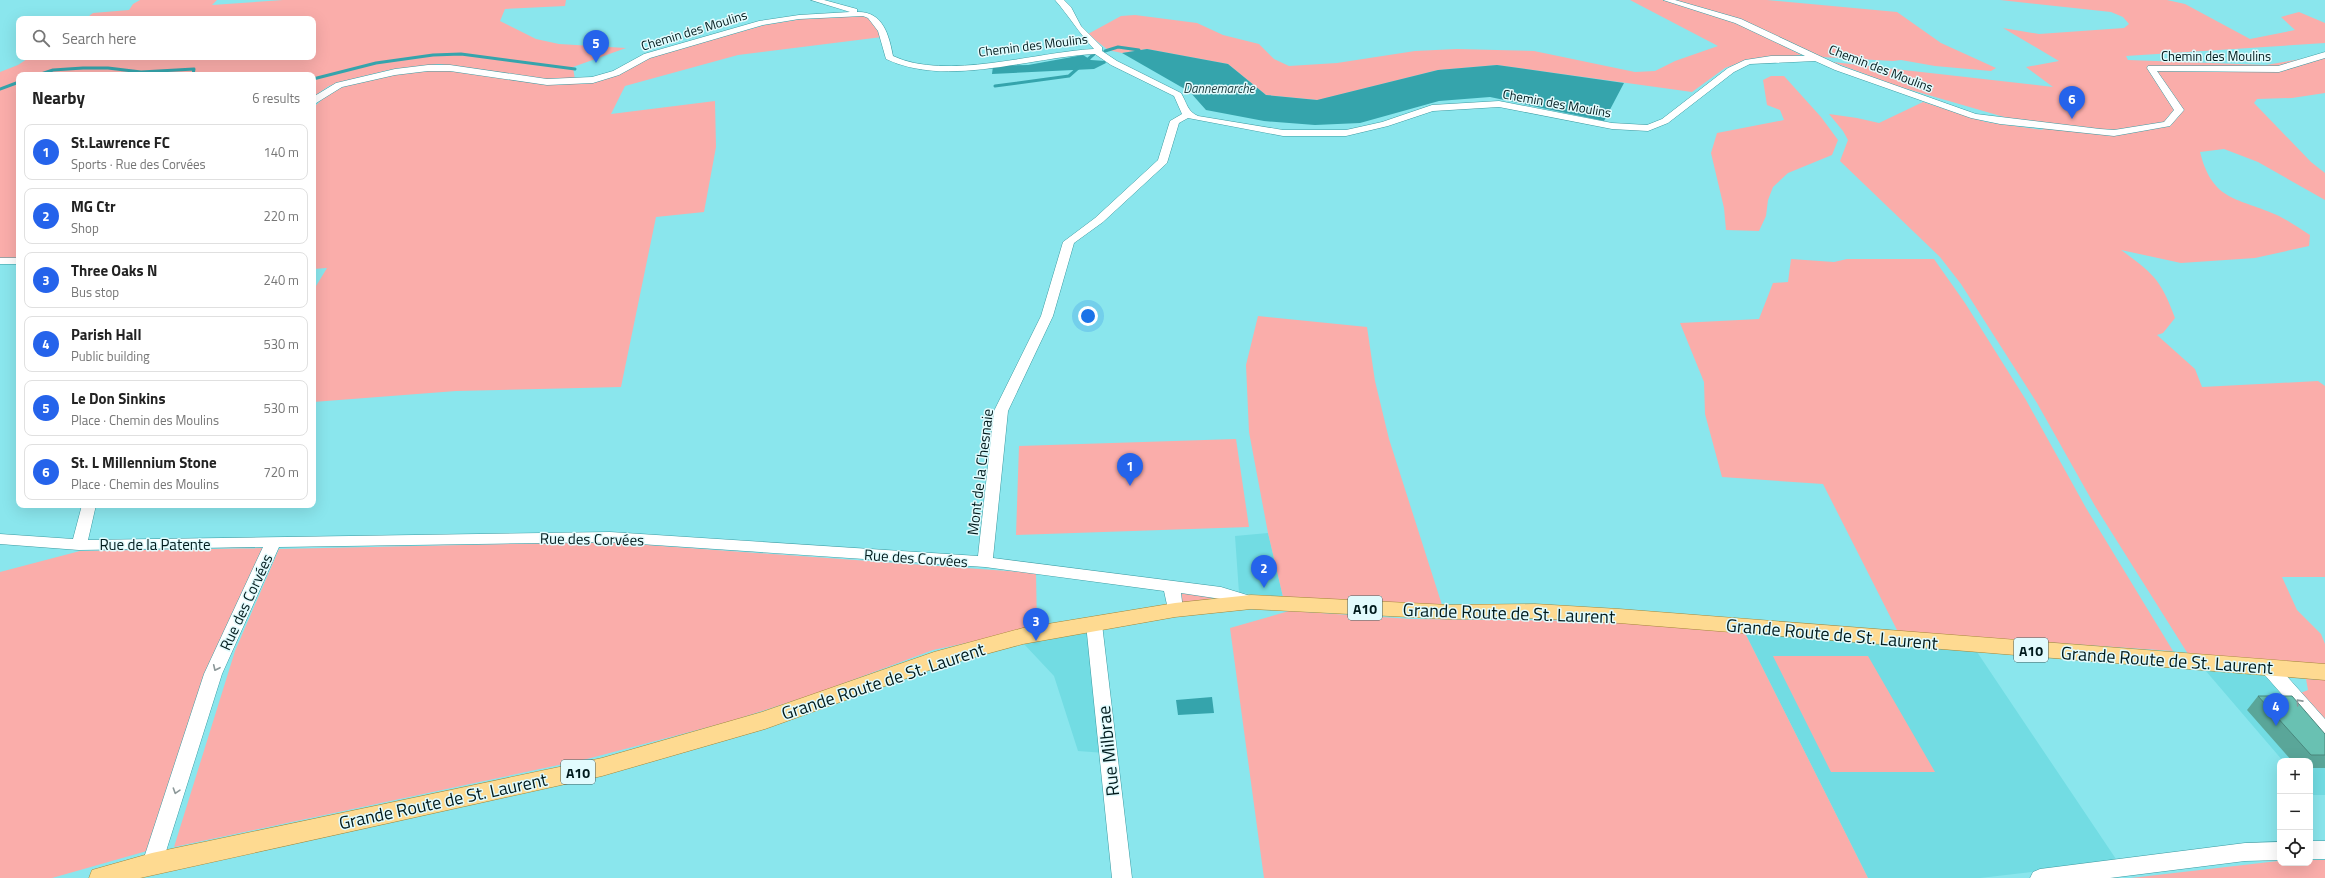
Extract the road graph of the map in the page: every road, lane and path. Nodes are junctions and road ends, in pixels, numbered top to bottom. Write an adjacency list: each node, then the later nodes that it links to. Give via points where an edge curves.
1 (815, 0): 4 (street)
2 (1059, 0): 5 (street, via 1067,7 1078,27 1099,49)
3 (1667, 0): 7 (street, via 1738,21)
4 (864, 14): 5 (street, Chemin des Moulins, via 871,16 879,24 886,38 888,57 896,63 921,68 965,66); 8 (street, Chemin des Moulins, via 799,17 762,24 647,56 616,73 593,80 547,82 450,68 428,68 389,73 339,86)
5 (1097, 51): 9 (street, Chemin des Moulins, via 1114,63 1178,95)
6 (2325, 55): 7 (street, Chemin des Moulins, via 2279,69 2151,68 2179,110 2168,124 2114,132 2000,121 1974,116 1889,87)
7 (1818, 58): 9 (street, Chemin des Moulins, via 1748,62 1731,70 1665,121 1648,128 1612,126 1499,104 1432,108 1385,124 1346,133 1283,133)
8 (316, 99)
9 (1187, 115): 16 (street, Mont de la Chesnaie, via 1175,121 1163,161 1099,220 1069,242 1047,316 1001,411)
10 (0, 261): 11 (street)
11 (16, 261)
12 (88, 508): 15 (street, Rue de la Patente)
13 (0, 539): 15 (street)
14 (273, 543): 15 (street, Rue de la Patente); 16 (street, Rue des Corvées, via 610,537); 27 (street, Rue des Corvées, one-way to 27, via 213,674)
15 (79, 545)
16 (985, 562): 17 (street, Rue des Corvées)
17 (1172, 587): 18 (street, Rue des Corvées, via 1221,593); 19 (street)
18 (1251, 602): 19 (main road, Grande Route de St. Laurent / A10); 21 (main road, Grande Route de St. Laurent / A10, via 1449,612 1535,611 1619,616)
19 (1175, 610): 20 (main road, Grande Route de St. Laurent / A10)
20 (1094, 624): 27 (main road, Grande Route de St. Laurent / A10, via 1023,636 934,660 765,720 602,767); 29 (street, Rue Milbrae)
21 (2269, 668): 22 (main road, Grande Route de St. Laurent / A10); 23 (street, one-way to 21)
22 (2325, 672)
23 (2325, 731)
24 (2313, 850): 25 (street)
25 (2325, 850)
26 (2277, 851): 30 (street, via 2244,852)
27 (152, 864): 28 (main road, Grande Route de St. Laurent / A10)
28 (101, 878)
29 (1122, 878)
30 (2040, 878)

